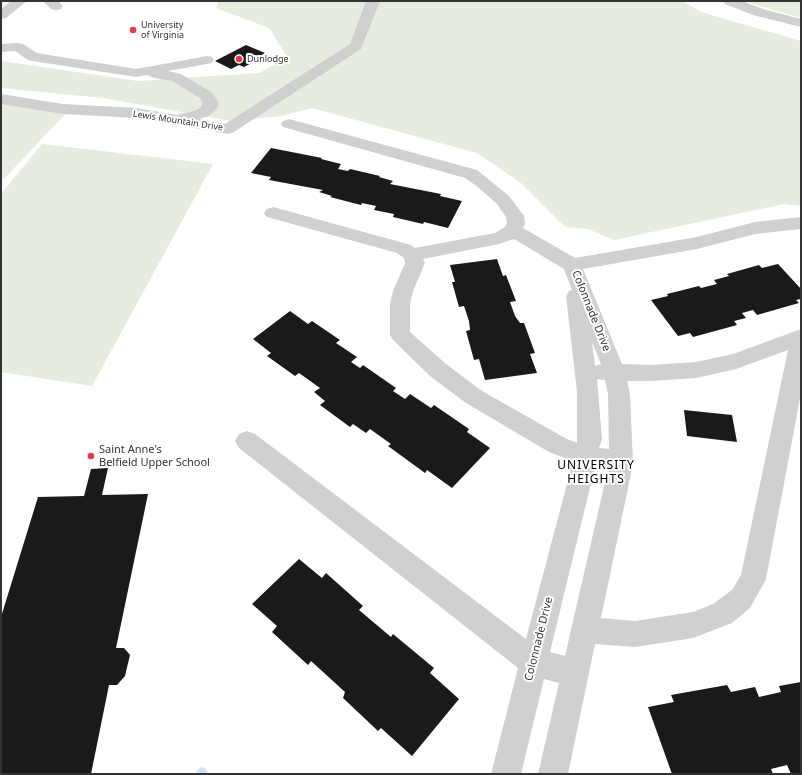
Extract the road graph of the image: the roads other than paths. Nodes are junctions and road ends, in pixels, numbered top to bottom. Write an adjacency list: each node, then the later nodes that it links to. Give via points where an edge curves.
1 (20, 1): 4 (street)
2 (373, 1): 10 (street, Lewis Mountain Drive, via 356,46 228,129)
3 (730, 1): 5 (street, via 758,12)
4 (1, 15)
5 (801, 23)
6 (1, 48): 8 (street, via 18,47 33,57)
7 (207, 60): 8 (street)
8 (136, 73): 10 (street, via 176,77 206,95 210,107 203,113)
9 (1, 99): 10 (street, Lewis Mountain Drive, via 63,109 137,113)
10 (178, 120)
11 (289, 124): 14 (street, via 471,174 503,200 515,216 516,224)
12 (273, 213): 15 (street, via 404,249)
13 (801, 223): 16 (street, via 755,228 698,242)
14 (513, 230): 15 (street, via 499,238); 16 (street)
15 (412, 255): 21 (street, via 415,263 400,304 400,335 438,370 474,397 557,445)
16 (572, 265): 18 (street, Colonnade Drive); 19 (street, Colonnade Drive)
17 (801, 337): 19 (street, via 736,361 696,370); 23 (street, via 753,579 741,599 722,614 693,625 634,634)
18 (585, 371): 19 (street); 21 (street, Colonnade Drive, via 590,440)
19 (615, 373): 22 (street, Colonnade Drive, via 619,394)
20 (247, 441): 24 (street)
21 (586, 456): 22 (street); 24 (street, Colonnade Drive)
22 (621, 461): 23 (street, Colonnade Drive)
23 (584, 630): 25 (street, Colonnade Drive)
24 (533, 662): 25 (street); 26 (street, Colonnade Drive)
25 (575, 673): 27 (street, Colonnade Drive)
26 (506, 774)
27 (553, 774)

